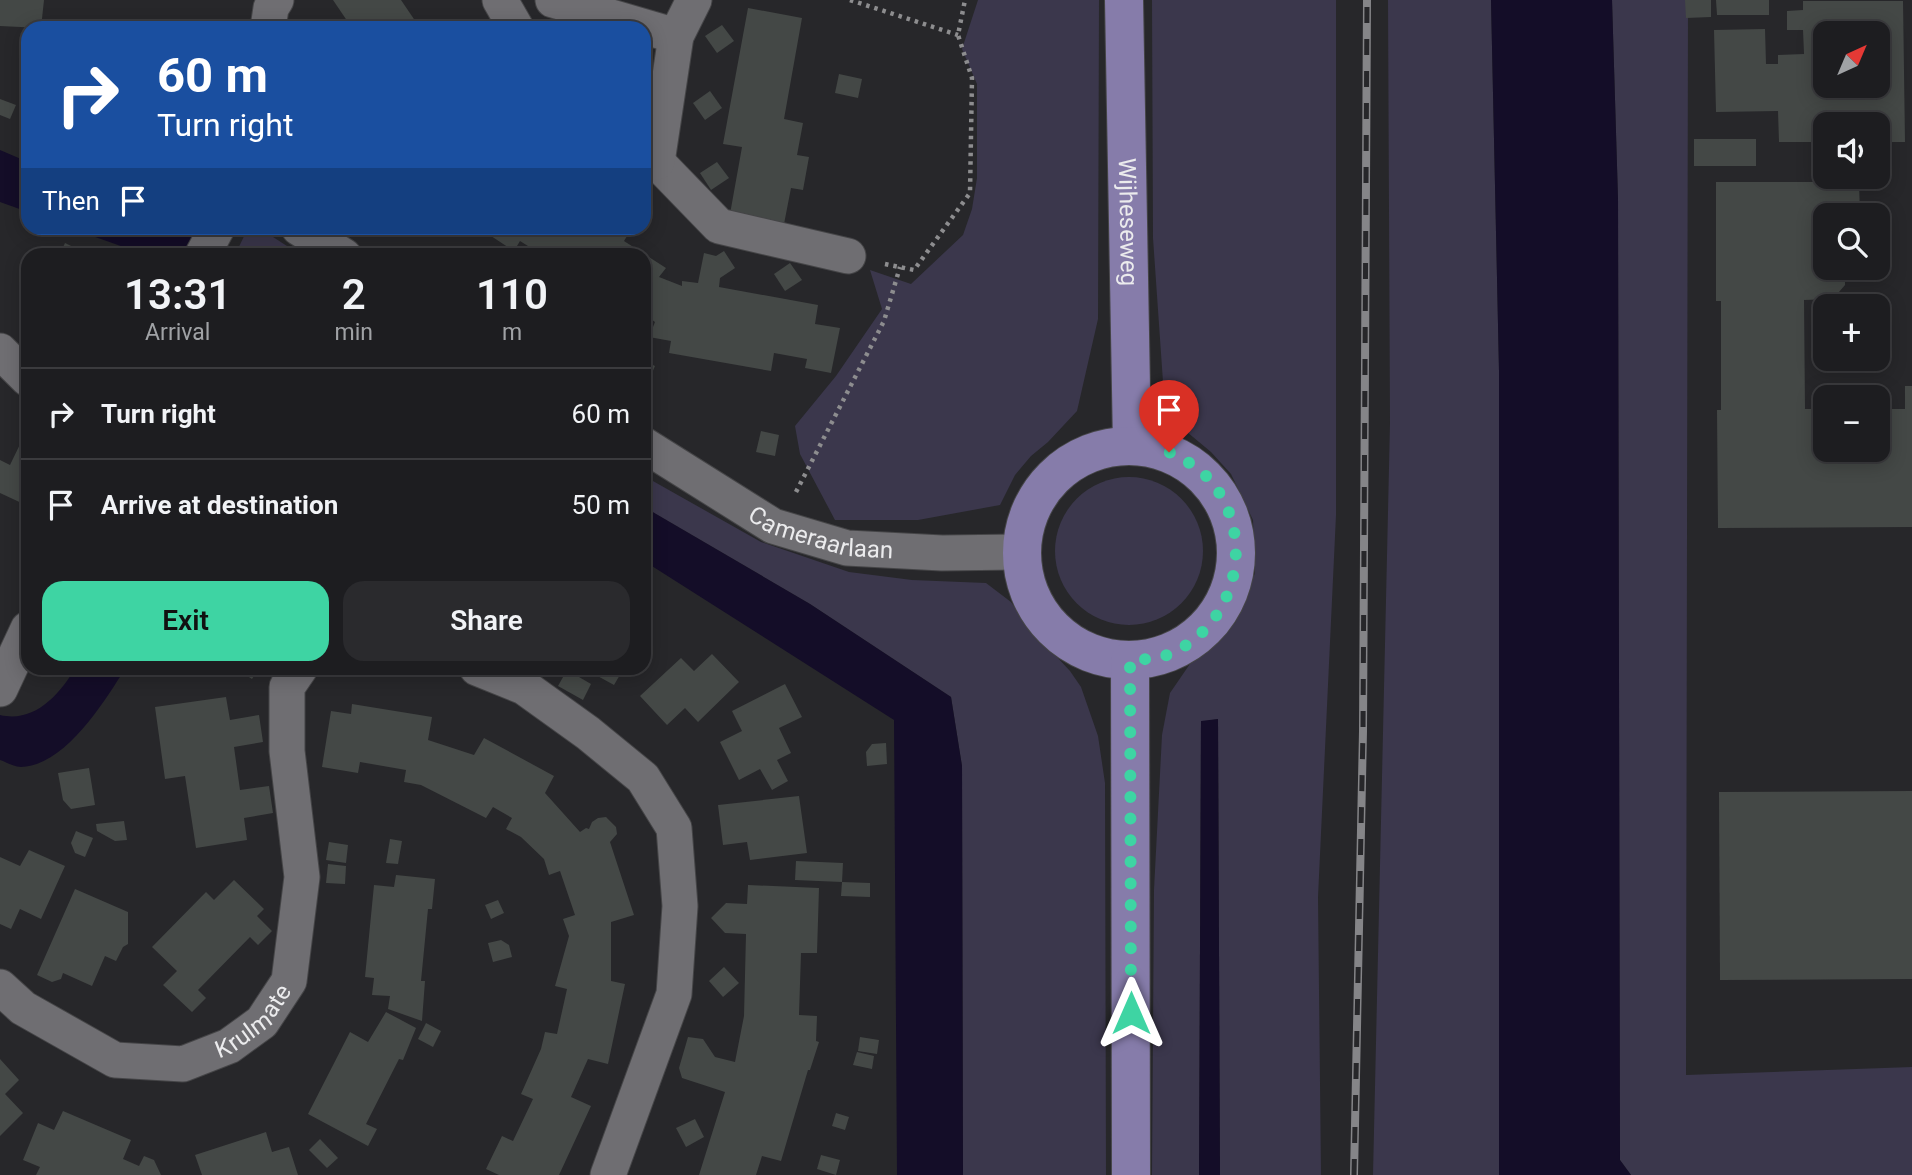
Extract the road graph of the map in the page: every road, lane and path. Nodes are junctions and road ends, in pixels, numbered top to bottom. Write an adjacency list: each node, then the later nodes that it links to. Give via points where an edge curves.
1 (500, 0): 7 (street)
2 (553, 0): 8 (street)
3 (694, 0): 11 (street)
4 (850, 0): 10 (path)
5 (965, 0): 10 (path)
6 (1124, 0): 19 (main road, Wijheseweg)
7 (512, 21)
8 (625, 21)
9 (651, 29): 11 (street)
10 (958, 35): 16 (path, via 972,78 970,193 914,270)
11 (676, 36): 12 (street)
12 (651, 157): 15 (street, via 719,226)
13 (310, 235): 14 (street)
14 (331, 248)
15 (848, 256): 16 (path)
16 (900, 267): 21 (path, via 884,321 803,476)
17 (0, 351): 18 (street)
18 (21, 372)
19 (1132, 444): 22 (main road, via 1098,449 1067,464 1042,488 1026,518); 24 (main road, via 1169,452 1201,471 1224,500 1236,536 1236,573 1223,608 1199,636 1166,655)
20 (651, 448): 21 (street, Cameraarlaan)
21 (782, 529): 22 (street, Cameraarlaan, via 847,548)
22 (1021, 552): 24 (main road, via 1029,594 1052,629 1088,653)
23 (21, 644): 27 (street)
24 (1130, 661): 30 (main road)
25 (295, 675): 28 (street, Krulmate, via 287,687 287,751 302,877 289,981 262,1022 229,1046 183,1064 115,1060 23,1008)
26 (494, 675): 29 (street, via 524,687 643,778 674,828 680,906 674,994)
27 (0, 689)
28 (0, 987)
29 (608, 1175)
30 (1131, 1175)

